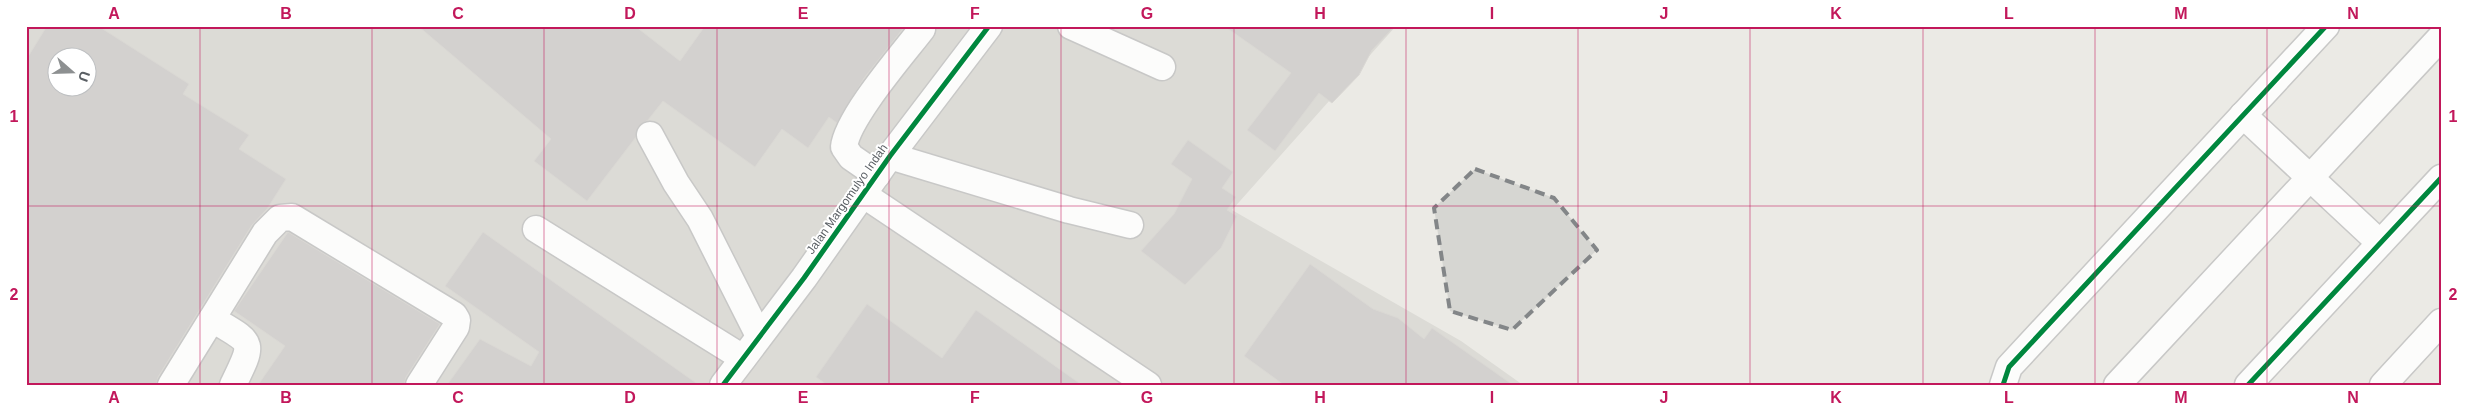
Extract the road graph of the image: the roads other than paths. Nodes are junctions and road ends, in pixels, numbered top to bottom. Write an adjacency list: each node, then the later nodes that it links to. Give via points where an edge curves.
1 (989, 26): 9 (street, Jalan Margomulyo Indah)
2 (1071, 26): 6 (street)
3 (2326, 26): 7 (street)
4 (922, 29): 9 (street, via 854,119 845,138 844,147 851,157)
5 (2441, 37): 10 (street)
6 (1162, 67)
7 (2243, 115): 10 (street); 24 (street, via 2009,367)
8 (650, 135): 17 (street, via 700,219)
9 (877, 175): 12 (street, via 1069,210); 17 (street, Jalan Margomulyo Indah); 23 (street, Jalan Margomulyo Indah)
10 (2310, 178): 14 (street); 25 (street)
11 (2441, 178): 14 (street)
12 (1130, 225)
13 (536, 229): 18 (street)
14 (2380, 243): 26 (street)
15 (212, 319): 19 (street); 20 (street, via 243,338 247,345 248,354); 21 (street, via 265,233 280,218 292,217 454,315 456,327)
16 (2441, 322): 27 (street)
17 (758, 336): 18 (street, Jalan Margomulyo Indah)
18 (743, 358): 22 (street, Jalan Margomulyo Indah)
19 (171, 385)
20 (232, 385)
21 (419, 385)
22 (723, 385)
23 (1148, 385)
24 (2003, 385)
25 (2117, 385)
26 (2248, 385)
27 (2383, 385)

